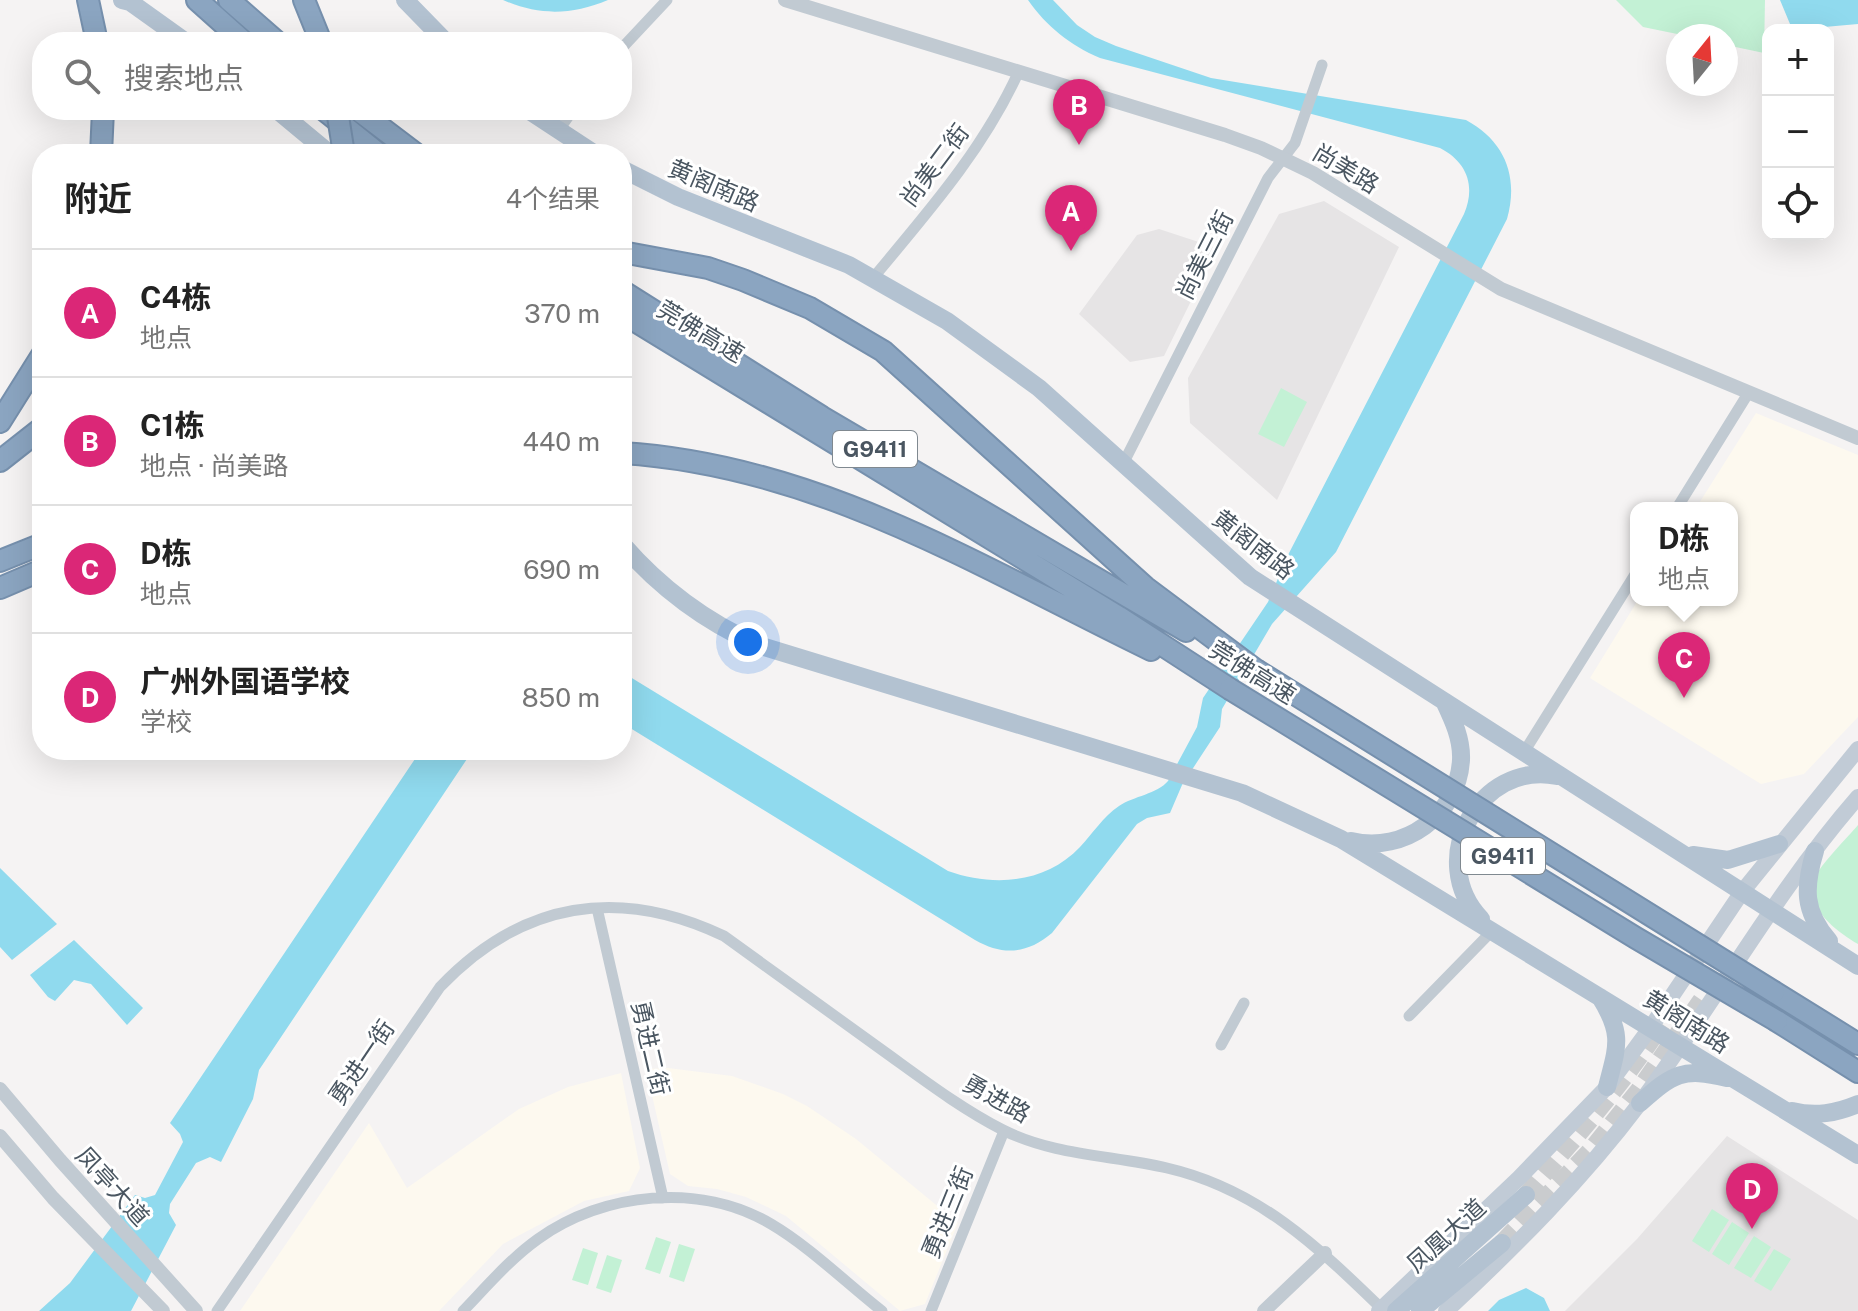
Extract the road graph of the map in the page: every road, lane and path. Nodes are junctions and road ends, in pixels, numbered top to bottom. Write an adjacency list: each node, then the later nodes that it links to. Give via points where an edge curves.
1 (88, 0): 9 (highway)
2 (122, 0): 10 (main road)
3 (197, 0): 11 (highway)
4 (229, 0): 12 (highway)
5 (304, 0): 13 (highway)
6 (405, 0): 14 (main road)
7 (667, 0): 15 (street)
8 (785, 0): 17 (street, 尚美路)
9 (95, 32)
10 (172, 32)
11 (233, 32)
12 (266, 32)
13 (317, 32)
14 (436, 32)
15 (632, 37)
16 (1322, 65): 32 (street, 尚美三街, via 1295,143)
17 (1019, 71): 32 (street, 尚美路); 35 (street, 尚美二街, via 962,170)
18 (103, 120): 26 (highway)
19 (289, 120): 27 (main road)
20 (336, 120): 29 (highway)
21 (339, 120): 28 (highway, bridge)
22 (371, 120): 30 (highway)
23 (542, 120): 25 (main road)
24 (566, 120): 25 (street)
25 (558, 131): 31 (main road)
26 (102, 144)
27 (318, 144)
28 (342, 144)
29 (366, 144)
30 (403, 144)
31 (579, 144)
32 (1284, 158): 39 (street, 尚美路, via 1501,289); 45 (street, 尚美三街, via 1268,178)
33 (632, 174): 35 (main road, 黄阁南路)
34 (632, 254): 53 (highway, via 708,268 778,294 883,351 911,374)
35 (873, 278): 45 (main road, 黄阁南路, via 994,353)
36 (632, 297): 53 (highway, 莞佛高速 / G9411)
37 (632, 319): 53 (highway, 莞佛高速 / G9411)
38 (32, 371): 40 (highway)
39 (1749, 392): 42 (street, 尚美路); 46 (street)
40 (0, 422)
41 (32, 436): 44 (highway)
42 (1858, 438)
43 (632, 454): 53 (highway, via 734,469 815,493)
44 (0, 461)
45 (1123, 464): 54 (main road, 黄阁南路, via 1250,577)
46 (1681, 502)
47 (32, 548): 49 (highway)
48 (632, 554): 61 (main road, 黄阁南路, via 700,615 758,645 1242,793)
49 (0, 561)
50 (32, 574): 52 (highway)
51 (1630, 583): 56 (street)
52 (0, 588)
53 (1126, 609): 75 (highway, 莞佛高速 / G9411, bridge, via 1256,670); 78 (highway, 莞佛高速 / G9411, bridge, via 1230,689)
54 (1444, 701): 56 (main road, 黄阁南路); 61 (main road, via 1460,740 1461,761 1443,808 1421,830 1402,839 1361,844)
55 (1858, 749): 59 (main road)
56 (1524, 752): 57 (main road, 黄阁南路)
57 (1564, 777): 64 (main road, 黄阁南路); 68 (main road, via 1543,773 1501,784 1470,814 1461,833 1458,876 1465,897)
58 (1858, 797): 60 (main road)
59 (1812, 804): 60 (main road, via 1813,823 1827,826); 62 (main road)
60 (1838, 820): 63 (main road)
61 (1341, 839): 68 (main road, 黄阁南路)
62 (1779, 844): 64 (main road, via 1728,860); 65 (main road)
63 (1815, 851): 67 (main road); 69 (main road, via 1806,880 1810,910)
64 (1680, 852): 65 (main road, 黄阁南路)
65 (1742, 892): 67 (main road, 黄阁南路); 74 (main road)
66 (597, 908): 85 (street, 勇进路, via 667,914 724,936 959,1105); 89 (street, 勇进二街); 95 (street, 勇进一街, via 553,915 503,935 440,987)
67 (1771, 910): 69 (main road, 黄阁南路); 77 (main road)
68 (1493, 930): 71 (main road, 黄阁南路); 73 (street)
69 (1841, 955): 70 (main road, 黄阁南路)
70 (1858, 966)
71 (1598, 995): 74 (main road, 黄阁南路); 80 (main road, via 1616,1032)
72 (1244, 1003): 76 (street)
73 (1409, 1016)
74 (1651, 1027): 77 (main road, 黄阁南路); 80 (main road)
75 (1858, 1044)
76 (1221, 1045)
77 (1682, 1045): 79 (main road, 黄阁南路); 82 (main road)
78 (1858, 1072)
79 (1739, 1081): 82 (main road, via 1678,1075); 83 (main road, 黄阁南路)
80 (1607, 1087): 92 (main road)
81 (0, 1089): 94 (street, 凤亭大道)
82 (1640, 1103): 101 (main road, via 1590,1167)
83 (1775, 1104): 84 (main road, via 1818,1115); 87 (main road, 黄阁南路)
84 (1858, 1104)
85 (1004, 1131): 91 (street, 勇进路, via 1063,1151 1212,1182 1265,1209); 98 (street, 勇进三街)
86 (0, 1136): 93 (street, 凤亭大道)
87 (1858, 1155)
88 (1526, 1195): 92 (main road, 凤凰大道)
89 (663, 1198): 96 (street, via 619,1203 559,1226 523,1251); 97 (street, via 707,1200 770,1223)
90 (1502, 1243): 100 (main road, 凤凰大道)
91 (1325, 1253): 92 (street, 勇进路); 99 (street)
92 (1386, 1310)
93 (163, 1311)
94 (196, 1311)
95 (217, 1311)
96 (463, 1311)
97 (882, 1311)
98 (931, 1311)
99 (1264, 1311)
100 (1420, 1311)
101 (1446, 1311)

